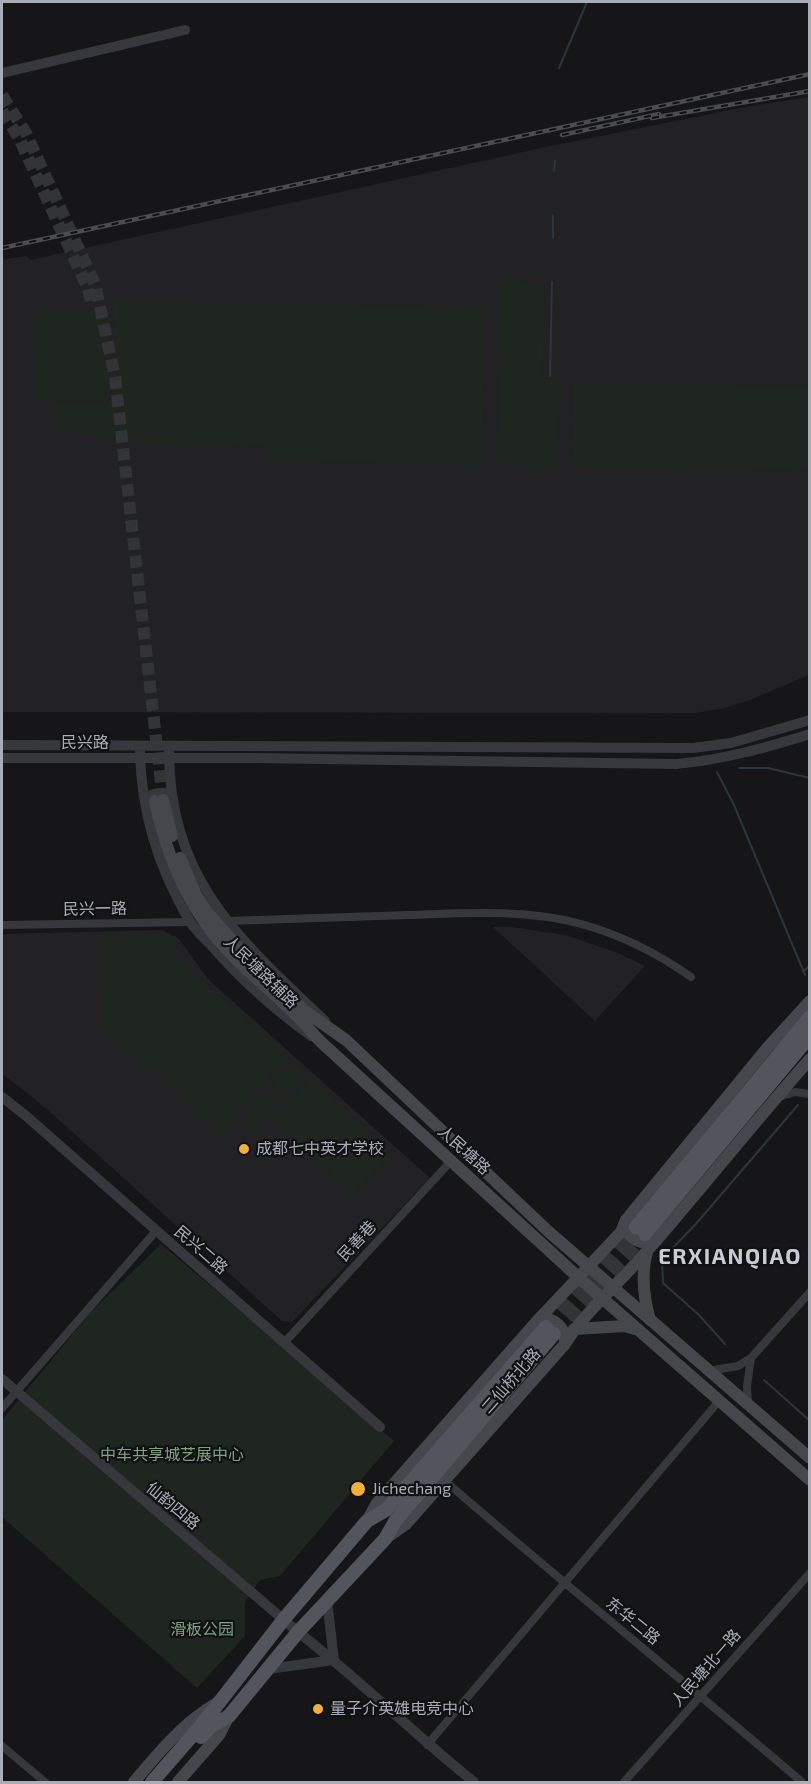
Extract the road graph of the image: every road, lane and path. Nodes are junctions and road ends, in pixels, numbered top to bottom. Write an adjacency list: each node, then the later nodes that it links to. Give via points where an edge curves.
1 (185, 30): 2 (street)
2 (2, 73)
3 (810, 720): 7 (street, 民兴路, via 731,743 693,748)
4 (810, 734): 10 (street, 民兴路, via 745,754 676,764)
5 (2, 745): 6 (street, 民兴路)
6 (140, 745): 7 (street, 民兴路); 9 (street, 人民塘路辅路)
7 (168, 745): 10 (street, 人民塘路辅路)
8 (2, 758): 9 (street, 民兴路)
9 (140, 758): 10 (street, 民兴路); 11 (street, 人民塘路辅路)
10 (169, 758): 11 (street, 人民塘路辅路)
11 (159, 800): 12 (street, 人民塘路辅路, via 181,835 213,904); 13 (street, 人民塘路辅路, via 154,844); 19 (main road, 人民塘路, via 181,863 214,922 254,966); 20 (main road, 人民塘路, via 159,821 175,868 200,917 244,968)
12 (227, 921): 15 (street, via 435,914 538,916 620,937 658,954); 19 (street, 人民塘路辅路, via 252,951)
13 (190, 922): 14 (street, 民兴一路); 20 (street, 人民塘路辅路, via 235,973 290,1021)
14 (2, 925)
15 (692, 977)
16 (810, 1001): 26 (main road, via 768,1047)
17 (810, 1017): 26 (main road)
18 (810, 1036): 26 (main road)
19 (345, 1040): 29 (main road, 人民塘路)
20 (321, 1042): 25 (main road, 人民塘路)
21 (810, 1059): 24 (main road, 二仙桥北路)
22 (810, 1094): 24 (street, via 795,1092)
23 (2, 1098): 27 (street, 民兴二路)
24 (776, 1098): 26 (main road, 二仙桥北路)
25 (452, 1160): 30 (main road, 人民塘路); 38 (street, 民善巷)
26 (641, 1230): 28 (main road, 二仙桥北路); 29 (main road, via 621,1232)
27 (156, 1231): 38 (street, 民兴二路); 43 (street)
28 (646, 1252): 31 (main road, 二仙桥北路); 34 (main road, via 645,1303)
29 (589, 1266): 30 (main road); 31 (main road, 人民塘路)
30 (578, 1277): 33 (main road, 人民塘路); 35 (main road)
31 (614, 1288): 33 (main road, 二仙桥北路); 34 (main road, 人民塘路)
32 (810, 1292): 40 (street)
33 (602, 1298): 36 (main road, 二仙桥北路); 37 (main road, 人民塘路)
34 (651, 1321): 41 (main road, 人民塘路)
35 (546, 1327): 39 (main road, via 549,1319 555,1322 565,1333); 51 (main road); 55 (main road, via 386,1510 367,1521)
36 (574, 1329): 37 (main road, via 625,1326); 39 (main road, 二仙桥北路)
37 (639, 1330): 44 (main road, 人民塘路)
38 (284, 1343): 47 (street, 民兴二路)
39 (565, 1344): 50 (main road, 二仙桥北路)
40 (751, 1358): 41 (street, via 738,1366); 45 (street)
41 (708, 1371): 45 (main road, 人民塘路)
42 (2, 1379): 43 (street, 仙韵四路)
43 (16, 1392): 46 (street); 55 (street, 仙韵四路)
44 (719, 1401): 49 (main road, 人民塘路); 53 (street)
45 (748, 1406): 48 (main road, 人民塘路)
46 (2, 1408)
47 (380, 1427)
48 (810, 1458)
49 (810, 1480)
50 (445, 1481): 51 (main road, 二仙桥北路, via 406,1524); 53 (street, 东华二路)
51 (385, 1539): 54 (main road, 二仙桥北路)
52 (810, 1573): 59 (street, 人民塘北一路)
53 (564, 1584): 59 (street, 东华二路); 62 (street)
54 (327, 1600): 56 (main road, 二仙桥北路); 57 (street)
55 (284, 1619): 56 (street, 仙韵四路); 60 (main road)
56 (298, 1632): 57 (street, 仙韵四路); 58 (main road, 二仙桥北路)
57 (334, 1660): 58 (street); 62 (street, 仙韵四路)
58 (268, 1669): 61 (main road, 二仙桥北路)
59 (702, 1696): 70 (street, 人民塘北一路); 71 (street, 东华二路)
60 (218, 1702): 65 (main road, via 166,1744); 66 (main road)
61 (229, 1716): 67 (main road, 二仙桥北路, via 210,1727); 68 (main road, 二仙桥北路, via 219,1735)
62 (427, 1745): 69 (street, 仙韵四路)
63 (2, 1746): 64 (street)
64 (45, 1782)
65 (134, 1782)
66 (152, 1782)
67 (162, 1782)
68 (178, 1782)
69 (474, 1782)
70 (624, 1782)
71 (802, 1782)

